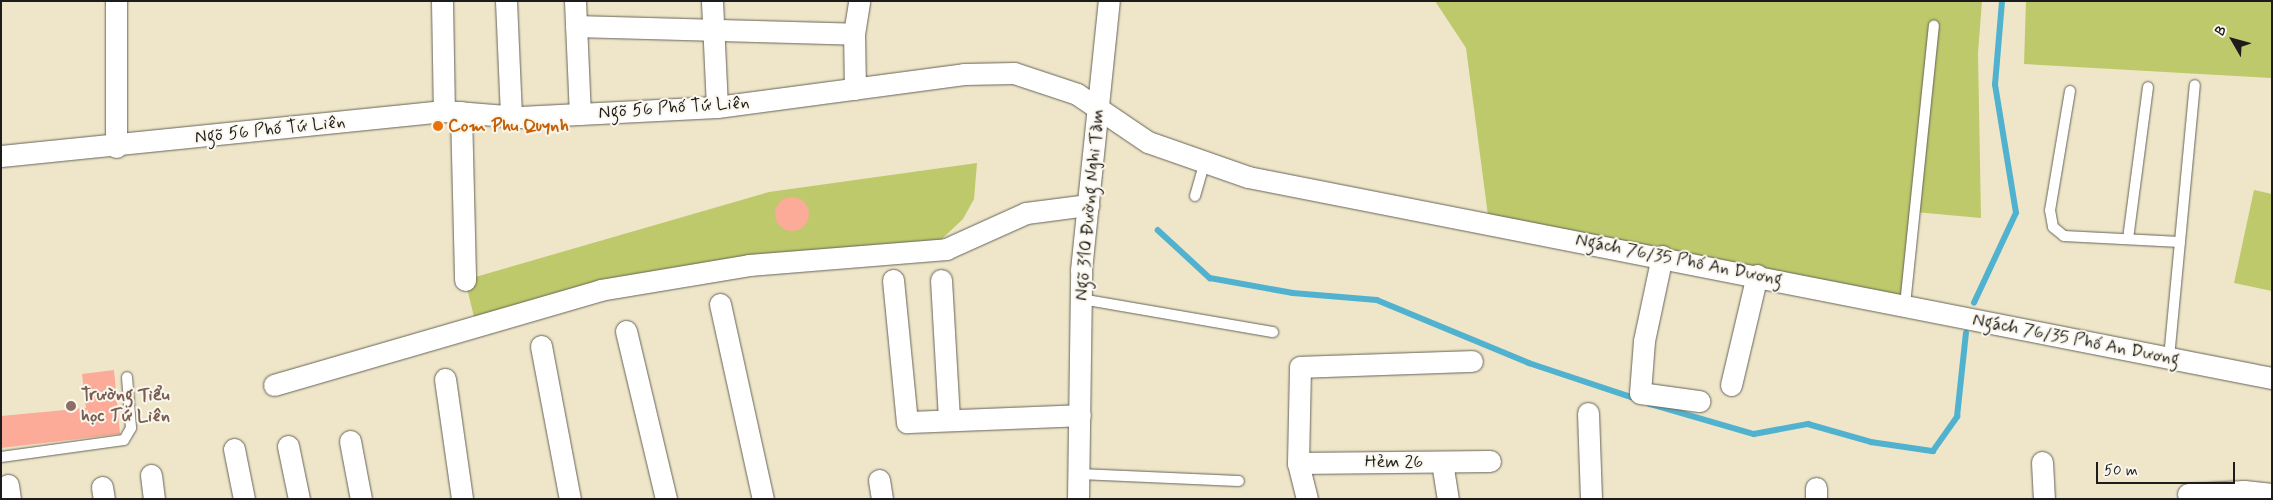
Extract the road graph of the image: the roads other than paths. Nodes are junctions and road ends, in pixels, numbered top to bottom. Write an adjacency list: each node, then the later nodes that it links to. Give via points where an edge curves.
1 (116, 1): 21 (street)
2 (442, 1): 18 (street)
3 (506, 1): 20 (street)
4 (575, 1): 8 (street)
5 (712, 1): 10 (street)
6 (859, 1): 11 (street)
7 (1109, 1): 17 (street, Ngõ 310 Đường Nghi Tàm)
8 (576, 26): 10 (street); 19 (street)
9 (1934, 26): 35 (lane)
10 (714, 29): 11 (street); 16 (street)
11 (854, 34): 14 (street)
12 (2195, 85): 27 (lane)
13 (2148, 87): 26 (lane)
14 (855, 89): 16 (street, Ngõ 56 Phố Tứ Liên); 17 (street, Ngõ 56 Phố Tứ Liên, via 964,74 1014,73 1077,94)
15 (2070, 91): 26 (lane, via 2050,210 2053,228 2064,236)
16 (718, 107): 19 (street, Ngõ 56 Phố Tứ Liên)
17 (1099, 109): 23 (street, Ngách 76/35 Phố An Dương, via 1148,142); 25 (street, Ngõ 310 Đường Nghi Tàm)
18 (452, 111): 20 (street, Ngõ 56 Phố Tứ Liên); 21 (street, Ngõ 56 Phố Tứ Liên); 30 (street)
19 (580, 114): 20 (street, Ngõ 56 Phố Tứ Liên)
20 (511, 116)
21 (116, 147): 22 (street, Ngõ 56 Phố Tứ Liên)
22 (1, 156)
23 (1205, 162): 24 (lane); 28 (street, Ngách 76/35 Phố An Dương, via 1248,177 1309,190)
24 (1195, 196)
25 (1088, 206): 33 (street, Ngõ 310 Đường Nghi Tàm); 44 (street, via 1026,213 946,249 749,265 600,290)
26 (2128, 239): 27 (lane)
27 (2180, 242): 39 (lane)
28 (1662, 256): 29 (street, Ngách 76/35 Phố An Dương); 46 (street, via 1644,342 1640,393)
29 (1757, 275): 35 (street, Ngách 76/35 Phố An Dương); 45 (street)
30 (465, 280)
31 (893, 280): 49 (street, via 907,422)
32 (940, 280): 49 (street)
33 (1080, 299): 37 (lane); 48 (street, Ngõ 310 Đường Nghi Tàm)
34 (720, 304): 70 (street)
35 (1905, 305): 39 (street, Ngách 76/35 Phố An Dương)
36 (626, 330): 69 (street)
37 (1273, 332)
38 (541, 346): 68 (street)
39 (2169, 358): 42 (street, Ngách 76/35 Phố An Dương)
40 (1472, 361): 57 (street, via 1300,367)
41 (127, 377): 53 (lane, via 131,428 124,440)
42 (2272, 378)
43 (445, 379): 67 (street)
44 (274, 385)
45 (1731, 385)
46 (1699, 401)
47 (1588, 413): 74 (street)
48 (1080, 414): 49 (street); 58 (street, Ngõ 310 Đường Nghi Tàm)
49 (948, 420)
50 (350, 441): 66 (street)
51 (288, 446): 65 (street)
52 (234, 449): 64 (street)
53 (1, 457)
54 (1490, 461): 55 (street, Hẻm 26)
55 (1442, 462): 57 (street, Hẻm 26); 73 (street)
56 (2042, 462): 75 (street)
57 (1298, 463): 72 (street)
58 (1079, 474): 60 (lane); 71 (street, Ngõ 310 Đường Nghi Tàm)
59 (151, 475): 63 (street)
60 (1239, 481)
61 (2188, 494): 62 (street, via 2244,491)
62 (2272, 494)
63 (154, 499)
64 (244, 499)
65 (299, 499)
66 (361, 499)
67 (462, 499)
68 (570, 499)
69 (666, 499)
70 (763, 499)
71 (1078, 499)
72 (1307, 499)
73 (1448, 499)
74 (1591, 499)
75 (2044, 499)

